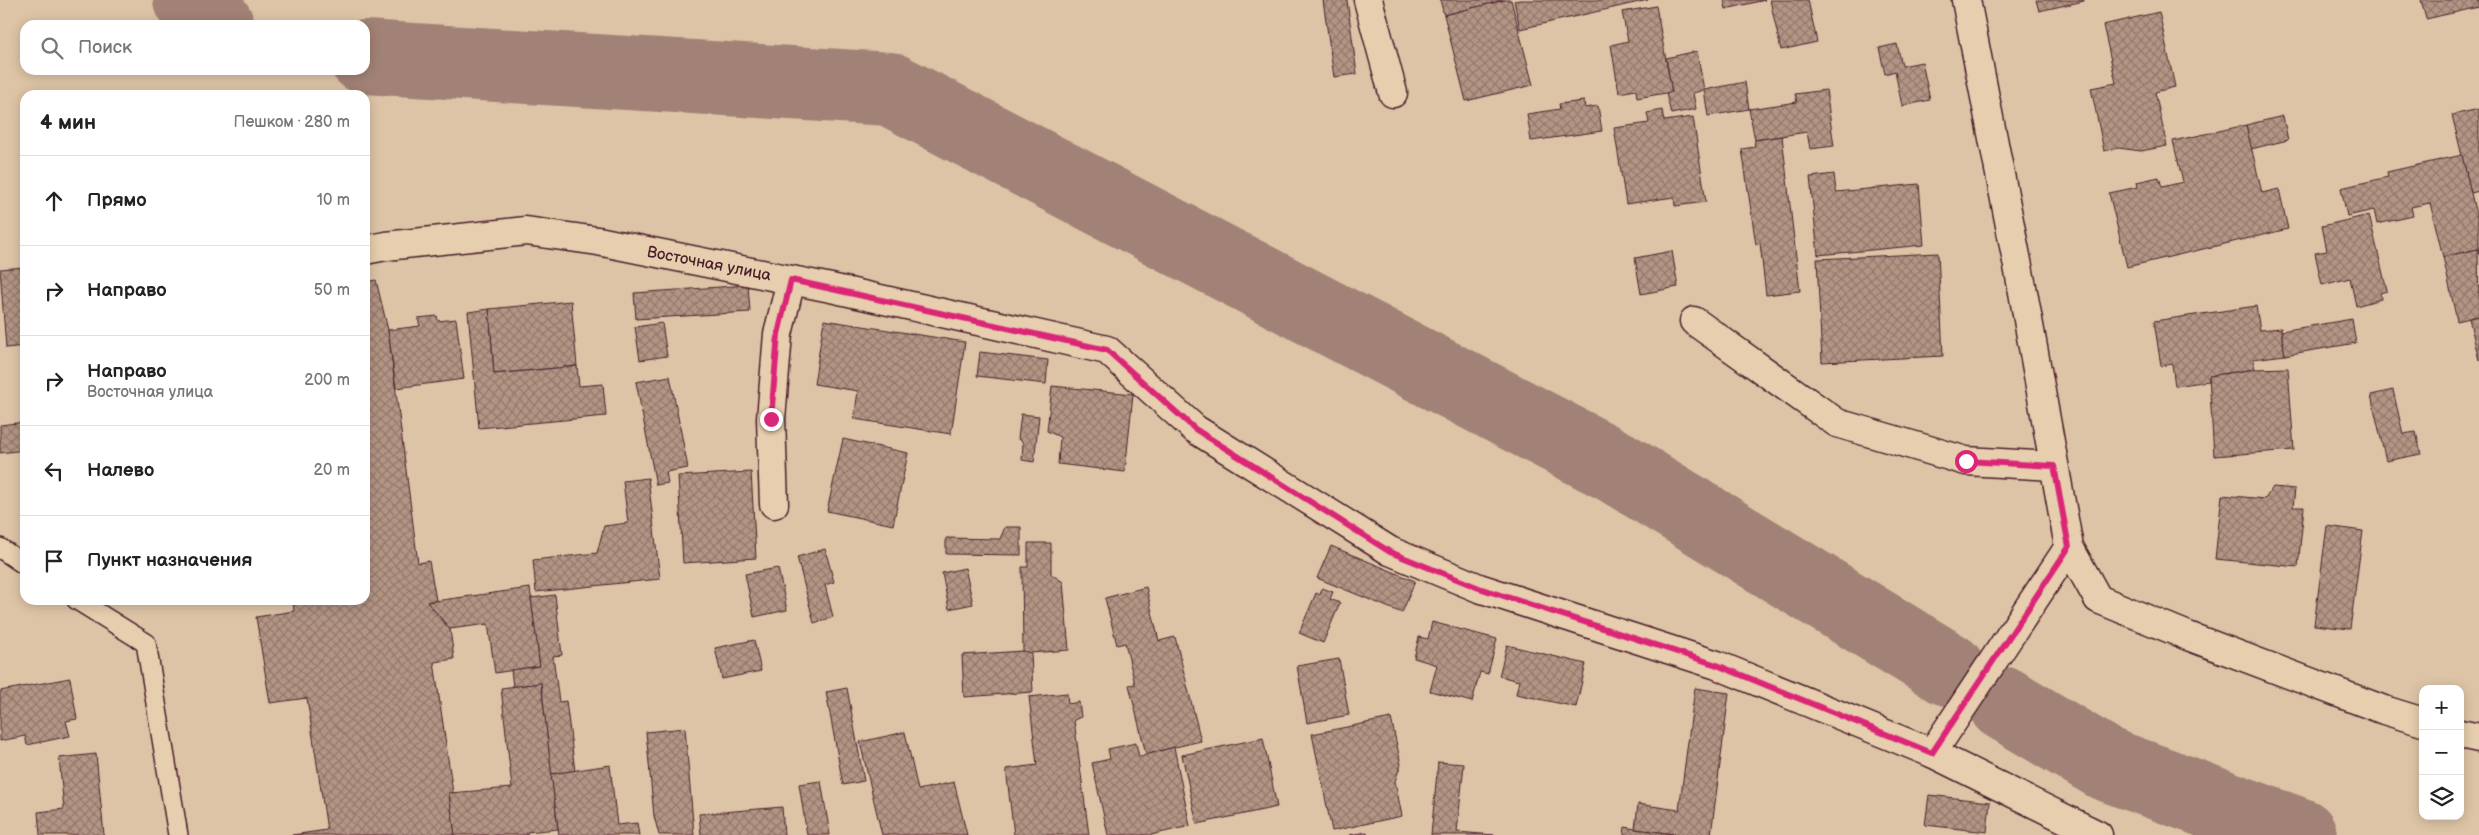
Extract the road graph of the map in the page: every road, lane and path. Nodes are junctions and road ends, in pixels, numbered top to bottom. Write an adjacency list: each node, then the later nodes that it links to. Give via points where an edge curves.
1 (1368, 0): 3 (street)
2 (1966, 0): 7 (street)
3 (1393, 93)
4 (370, 249): 5 (street, Восточная улица, via 526,231 598,241)
5 (791, 280): 8 (street, via 778,334 771,419); 16 (street, Восточная улица, via 1107,350 1195,429 1390,552 1479,588 1717,665)
6 (1694, 321): 7 (street, via 1836,423 1966,461)
7 (2054, 466): 9 (street)
8 (774, 504)
9 (2069, 547): 13 (street, via 2098,598 2188,636); 16 (street)
10 (0, 548): 11 (lane)
11 (20, 562)
12 (85, 605): 17 (lane, via 146,644)
13 (2419, 721)
14 (2464, 735): 15 (street)
15 (2479, 738)
16 (1932, 753): 18 (street, Восточная улица)
17 (178, 835)
18 (2098, 835)

